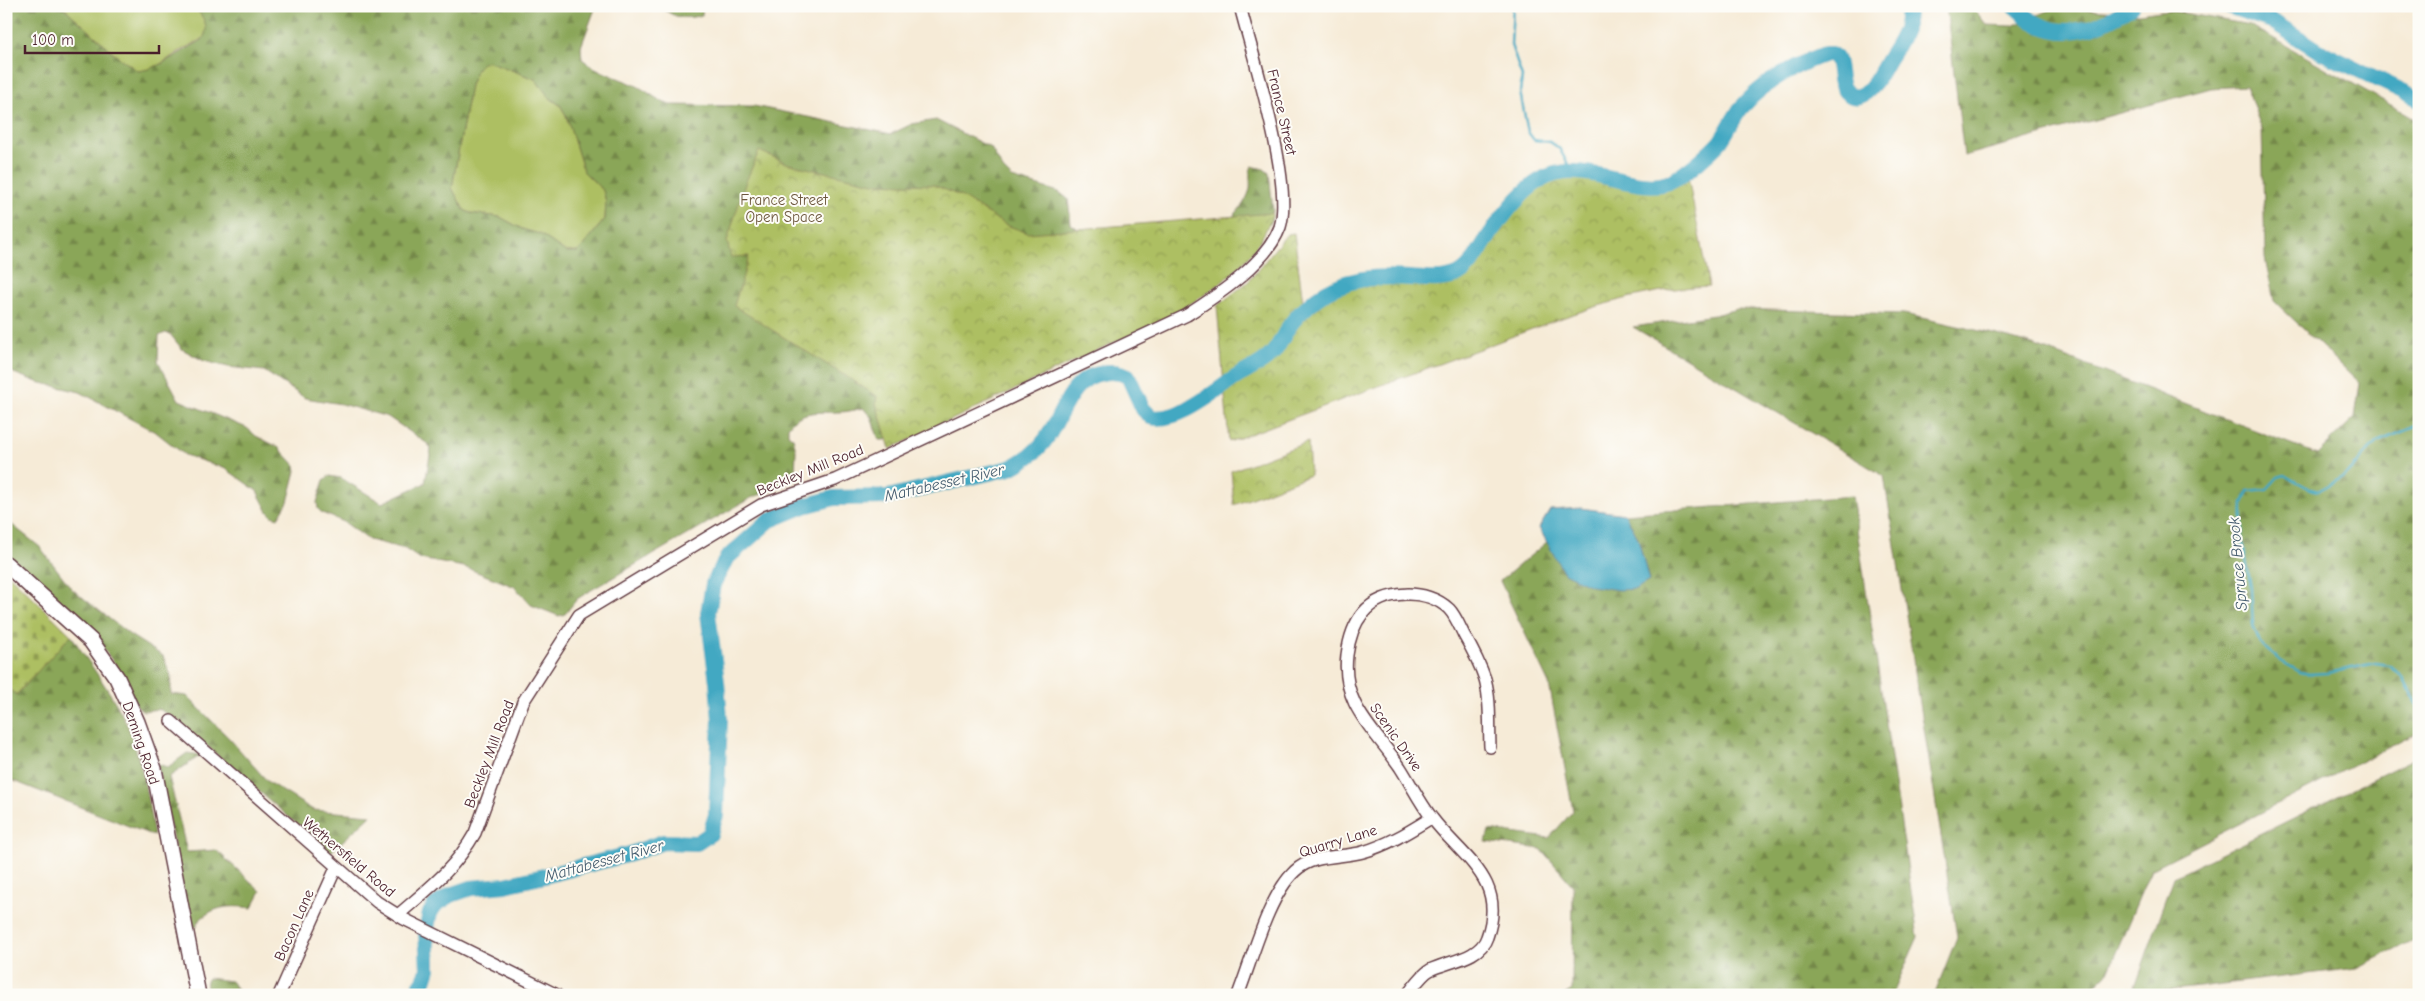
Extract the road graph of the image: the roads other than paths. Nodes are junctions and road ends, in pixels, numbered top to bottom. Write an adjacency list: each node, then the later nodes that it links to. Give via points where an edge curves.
1 (1240, 6): 2 (street, France Street, via 1278,158 1282,191)
2 (1280, 227): 8 (street, Beckley Mill Road, via 1269,246 1234,284 1187,315 835,480 762,505 579,615 523,702 475,833 465,850 448,873)
3 (6, 564): 9 (main road, Deming Road, via 91,641 117,678 138,722 154,769)
4 (171, 721): 7 (street, Wethersfield Road)
5 (1490, 747): 6 (street, Scenic Drive, via 1485,680 1449,609 1432,598 1411,593 1383,599 1364,612 1351,632 1347,683 1369,727 1399,766)
6 (1431, 818): 12 (street, Quarry Lane, via 1380,846 1309,862 1296,870 1272,905); 13 (street, Scenic Drive, via 1485,877 1491,916 1487,938 1478,949 1429,971)
7 (336, 868): 8 (street, Wethersfield Road, via 368,896); 10 (street, Bacon Lane)
8 (398, 915): 11 (street, Wethersfield Road)
9 (198, 995)
10 (279, 995)
11 (557, 995)
12 (1238, 995)
13 (1407, 995)

